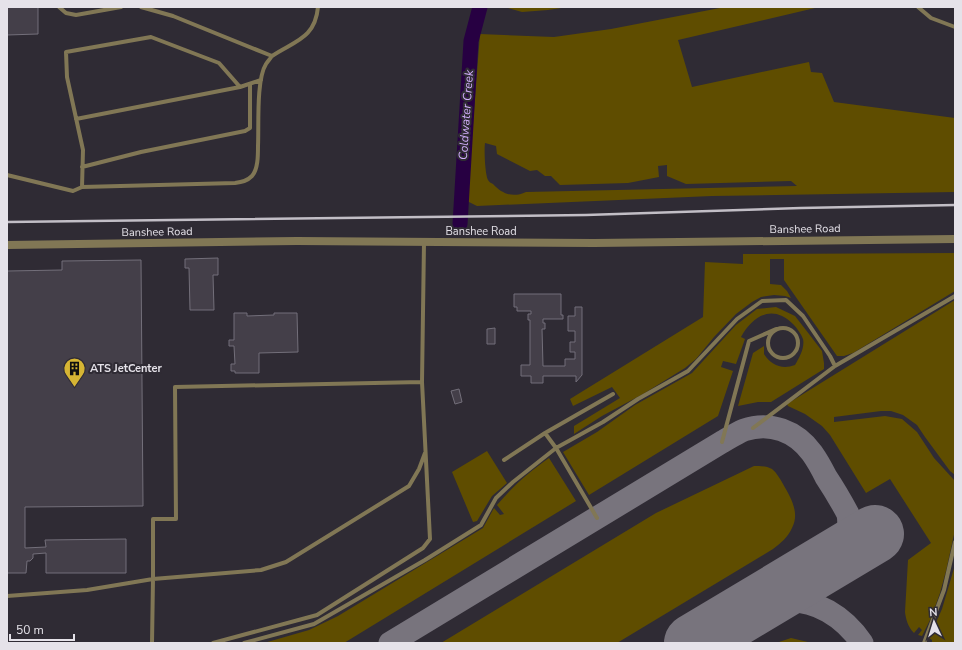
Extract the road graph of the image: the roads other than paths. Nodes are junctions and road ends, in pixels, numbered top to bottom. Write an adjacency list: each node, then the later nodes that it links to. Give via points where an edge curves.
1 (59, 7): 2 (lane, via 76,15)
2 (121, 7)
3 (141, 7): 6 (lane)
4 (318, 7): 8 (lane, via 309,32 297,43)
5 (918, 7): 7 (lane, via 931,18)
6 (159, 9): 8 (lane)
7 (955, 27)
8 (272, 56): 9 (lane, via 266,64)
9 (261, 80): 10 (lane); 15 (lane, via 256,166 253,175 245,182)
10 (250, 84): 11 (lane); 13 (lane, via 250,128 246,131 141,152)
11 (240, 86): 12 (lane); 12 (lane, via 219,63 151,37 66,52 67,77)
12 (76, 119): 13 (lane, via 83,150)
13 (82, 167): 15 (lane)
14 (7, 175): 15 (lane, via 73,191)
15 (82, 187)
16 (955, 239): 17 (street, Banshee Road)
17 (424, 242): 18 (street, Banshee Road); 22 (lane)
18 (7, 245)
19 (955, 296): 21 (lane)
20 (776, 329): 20 (lane, via 791,329 797,337 798,347 792,355 777,357 770,350 768,341); 26 (lane, via 749,341)
21 (835, 366): 24 (lane); 27 (lane, via 803,316 786,300 762,301 736,319 688,371)
22 (422, 382): 28 (lane); 32 (lane, via 175,387 176,519 153,519)
23 (613, 394): 25 (lane)
24 (753, 428)
25 (545, 433): 27 (lane); 29 (lane)
26 (722, 442)
27 (556, 448): 30 (lane); 36 (lane, via 496,498 481,524 425,560 314,624)
28 (426, 451): 32 (lane, via 409,486 286,562 261,570); 35 (lane, via 430,539 423,548 317,615)
29 (504, 460)
30 (597, 518)
31 (955, 542): 37 (lane, via 944,590)
32 (153, 579): 33 (lane, via 87,590); 34 (lane)
33 (7, 596)
34 (152, 643)
35 (213, 643)
36 (244, 643)
37 (924, 643)

